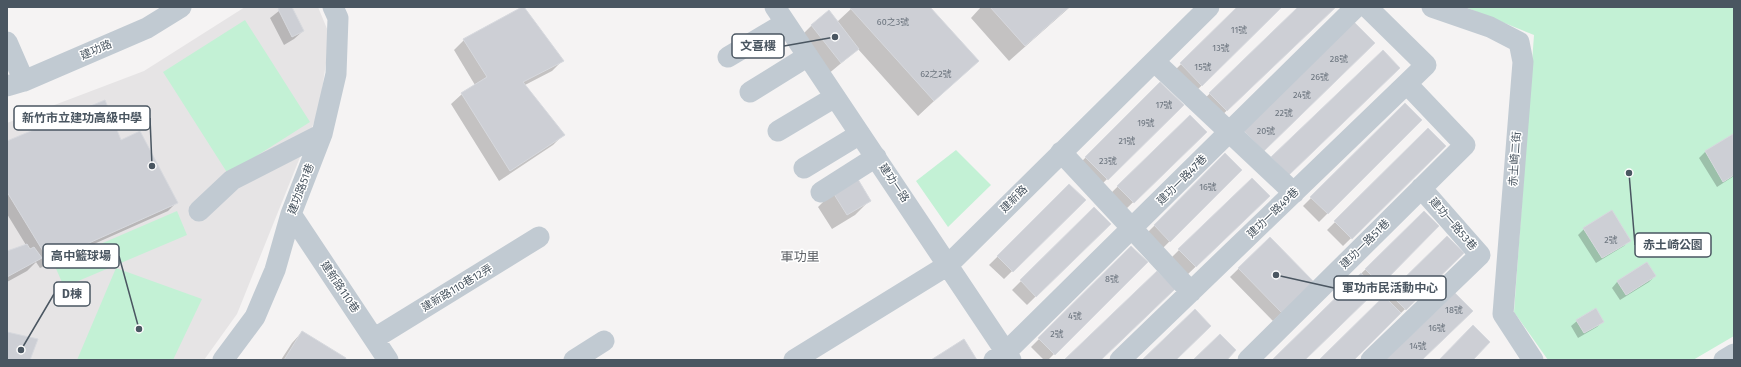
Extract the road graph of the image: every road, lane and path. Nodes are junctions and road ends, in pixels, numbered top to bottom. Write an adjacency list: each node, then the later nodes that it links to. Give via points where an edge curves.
1 (181, 7): 12 (street, 建功路, via 147,28)
2 (333, 7): 18 (street, 建功路51巷, via 338,18 336,74)
3 (1209, 7): 11 (street, 建新路)
4 (1356, 7): 17 (street, 建功一路47巷)
5 (1367, 7): 13 (street, 建功一路49巷, via 1426,65)
6 (1432, 7): 43 (street, 赤土崎二街, via 1490,27 1518,42 1522,62 1503,314)
7 (780, 15): 9 (street, 建功一路); 10 (street)
8 (7, 42): 12 (street)
9 (808, 56): 14 (street); 15 (street, 建功一路)
10 (728, 58)
11 (1155, 62): 17 (street); 20 (street, 建新路)
12 (15, 83)
13 (1407, 84): 23 (street, 建功一路51巷, via 1465,145); 25 (street, 建功一路49巷)
14 (750, 92)
15 (835, 97): 16 (street); 19 (street, 建功一路)
16 (778, 131)
17 (1230, 132): 25 (street); 28 (street, 建功一路47巷)
18 (322, 134): 26 (street, via 232,180); 27 (street, 建功路51巷)
19 (860, 134): 21 (street, 建功一路); 22 (street)
20 (1061, 152): 28 (street); 30 (street, 建新路)
21 (876, 157): 24 (street); 30 (street, 建功一路)
22 (804, 168)
23 (1421, 188): 41 (street, 建功一路51巷); 42 (street, 建功一路53巷, via 1480,255)
24 (821, 192)
25 (1294, 193): 31 (street, 建功一路49巷)
26 (199, 211)
27 (291, 214): 32 (street, 建新路110巷); 36 (street, 建功路51巷, via 275,270 255,317)
28 (1132, 229): 31 (street); 35 (street, 建功一路47巷)
29 (539, 237): 32 (street, 建新路110巷12弄)
30 (948, 265): 35 (street, 建功一路); 39 (street, 建新路)
31 (1190, 292): 40 (street, 建功一路49巷)
32 (374, 338): 37 (street, 建新路110巷)
33 (604, 341): 38 (street)
34 (1734, 354): 44 (street)
35 (1004, 357)
36 (223, 360)
37 (388, 360)
38 (574, 360)
39 (794, 360)
40 (1120, 360)
41 (1248, 360)
42 (1371, 360)
43 (1533, 360)
44 (1724, 360)

